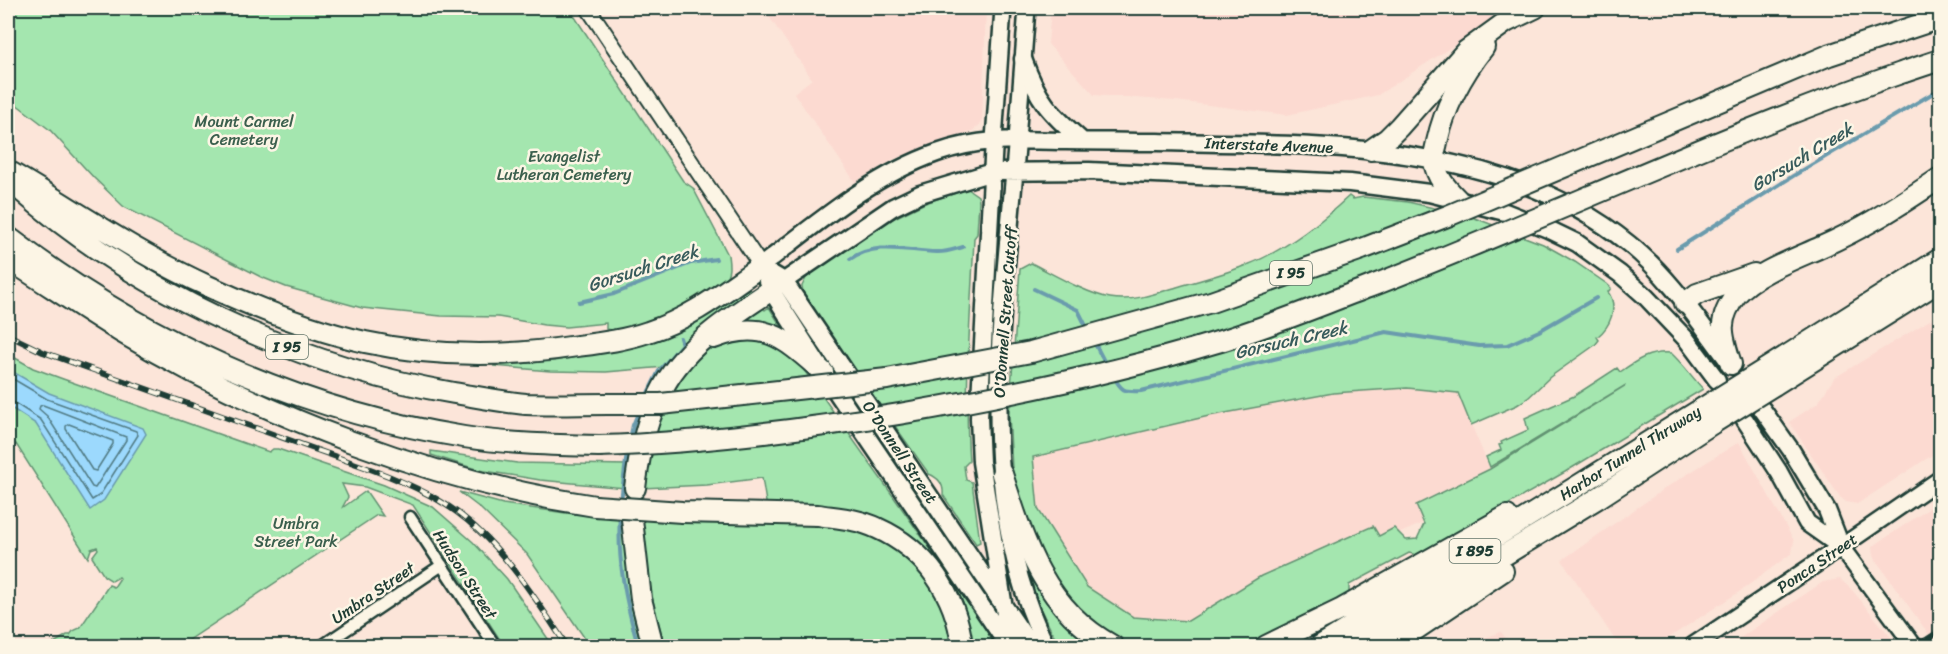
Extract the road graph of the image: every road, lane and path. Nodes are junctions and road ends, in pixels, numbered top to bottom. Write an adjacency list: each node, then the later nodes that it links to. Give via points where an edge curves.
1 (588, 8): 23 (street, O'Donnell Street)
2 (1003, 8): 9 (main road, O'Donnell Street Cutoff)
3 (1027, 8): 7 (main road, O'Donnell Street Cutoff)
4 (1535, 8): 6 (highway)
5 (1941, 18): 18 (highway, I 95, bridge, via 1829,55 1461,210 1211,302 1031,352 887,379 671,403 526,404 424,388 303,353 196,307 140,276 75,233)
6 (1506, 22): 12 (highway, via 1466,51 1399,127); 13 (highway, via 1474,60 1451,96)
7 (1023, 59): 10 (main road, O'Donnell Street Cutoff); 11 (main road, via 1043,103)
8 (1941, 60): 20 (highway, I 95, bridge, via 1718,142 1406,272 1215,343 1040,388 808,429 738,437 599,446 520,444 416,428 356,413 285,390 185,348 116,310)
9 (994, 140): 10 (main road, Interstate Avenue); 16 (main road, O'Donnell Street Cutoff); 23 (main road, Interstate Avenue, via 937,153 888,175)
10 (1017, 140): 11 (main road, Interstate Avenue); 15 (main road, O'Donnell Street Cutoff)
11 (1082, 141): 12 (main road, Interstate Avenue)
12 (1371, 150): 13 (main road, Interstate Avenue)
13 (1433, 159): 19 (highway, via 1442,183); 27 (main road, Interstate Avenue, via 1518,182 1564,201 1630,244)
14 (8, 171): 23 (highway, via 151,257 226,294 365,342 430,351 534,353 648,332 687,315)
15 (1015, 171): 16 (main road, Interstate Avenue); 19 (main road, Interstate Avenue, via 1350,183); 37 (main road, O'Donnell Street Cutoff, via 1000,336)
16 (992, 172): 26 (main road, Interstate Avenue, via 920,194 893,207); 45 (main road, O'Donnell Street Cutoff, via 979,418 981,462)
17 (1941, 177): 24 (highway, via 1876,219)
18 (8, 179)
19 (1458, 200): 32 (main road, Interstate Avenue, via 1505,212 1577,243 1628,281 1665,316)
20 (8, 237)
21 (8, 252): 49 (highway, bridge, via 19,266 122,333 222,387 358,443 483,483 545,499 595,506 819,515 876,527 914,550 930,566 953,606)
22 (1941, 259): 31 (highway, Harbor Tunnel Thruway / I 895)
23 (761, 266): 26 (main road, O'Donnell Street)
24 (1779, 266): 27 (highway, via 1697,294); 29 (highway, via 1747,285 1729,308 1722,336)
25 (1941, 280): 31 (highway, Harbor Tunnel Thruway / I 895)
26 (777, 285): 28 (highway); 30 (main road, O'Donnell Street); 45 (main road, O'Donnell Street)
27 (1685, 303): 29 (main road, Interstate Avenue)
28 (698, 344): 30 (highway, via 740,330 760,330 794,347); 39 (highway, via 670,376 651,413)
29 (1733, 366)
30 (823, 372): 50 (main road, O'Donnell Street)
31 (1769, 377): 34 (highway, Harbor Tunnel Thruway / I 895, bridge)
32 (1717, 380)
33 (1762, 409): 43 (main road, via 1827,510)
34 (1708, 415): 36 (highway, Harbor Tunnel Thruway / I 895); 40 (highway, Harbor Tunnel Thruway / I 895)
35 (1745, 420): 43 (main road, via 1808,523)
36 (1630, 453): 54 (highway, via 1561,486 1342,609); 55 (highway, Harbor Tunnel Thruway / I 895)
37 (1002, 474): 52 (main road, O'Donnell Street Cutoff, via 1018,577); 53 (highway, via 1021,534 1039,572 1083,626)
38 (1941, 480): 43 (main road, Ponca Street)
39 (635, 488)
40 (1598, 498): 56 (highway, Harbor Tunnel Thruway / I 895); 57 (highway, via 1588,514)
41 (410, 517): 44 (street, Hudson Street)
42 (632, 519): 48 (highway, via 641,598)
43 (1841, 547): 58 (main road, Ponca Street); 59 (main road)
44 (442, 565): 46 (street, Umbra Street); 47 (street, Hudson Street)
45 (1004, 606): 50 (main road, O'Donnell Street Cutoff); 51 (main road, O'Donnell Street)
46 (322, 646)
47 (495, 646)
48 (653, 646)
49 (962, 646)
50 (1009, 646)
51 (1031, 646)
52 (1046, 646)
53 (1113, 646)
54 (1266, 646)
55 (1320, 646)
56 (1355, 646)
57 (1391, 646)
58 (1693, 646)
59 (1914, 646)

